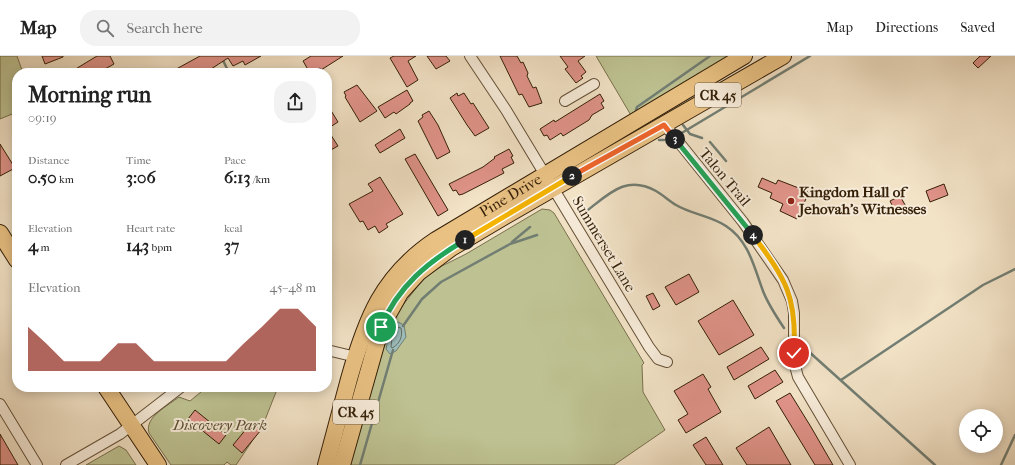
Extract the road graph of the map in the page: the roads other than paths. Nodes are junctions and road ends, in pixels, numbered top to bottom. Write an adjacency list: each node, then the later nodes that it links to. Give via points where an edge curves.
1 (470, 56): 7 (street, Summerset Lane)
2 (744, 56): 7 (main road, Pine Drive / CR 45)
3 (783, 56): 6 (main road, Pine Drive / CR 45)
4 (594, 84): 5 (street)
5 (565, 101)
6 (664, 125): 7 (main road, Pine Drive / CR 45); 22 (street, Talon Trail, via 743,222 783,280 794,313 794,362 798,377)
7 (549, 181): 11 (main road, Pine Drive / CR 45, via 436,240 403,266 376,302 364,328); 12 (street, Summerset Lane, via 651,351 658,359); 21 (main road, Pine Drive / CR 45, via 440,256 419,272 403,289 379,332)
8 (0, 233): 9 (main road)
9 (12, 252)
10 (332, 351): 11 (street)
11 (356, 357): 20 (main road, Pine Drive / CR 45)
12 (667, 362)
13 (109, 392): 16 (main road)
14 (174, 392): 16 (street)
15 (0, 404): 17 (street)
16 (131, 425): 18 (street); 19 (main road)
17 (37, 465)
18 (66, 465)
19 (158, 465)
20 (326, 465)
21 (342, 465)
22 (850, 465)

